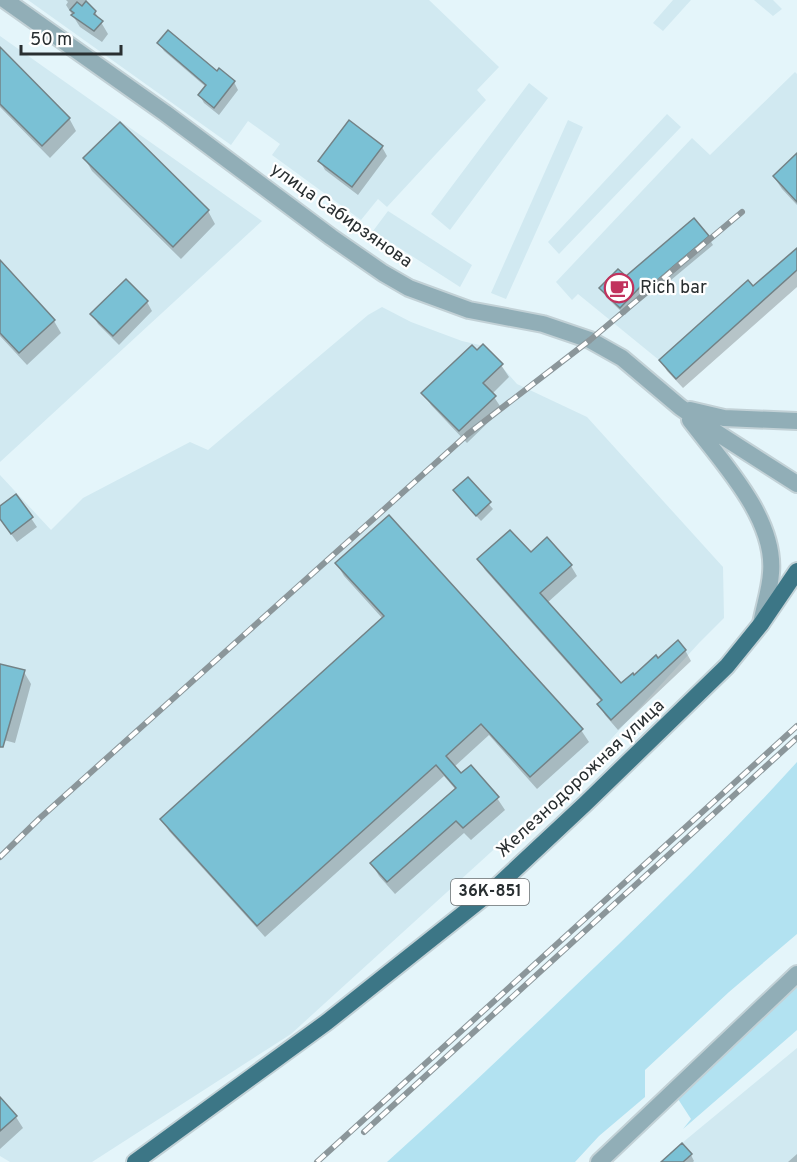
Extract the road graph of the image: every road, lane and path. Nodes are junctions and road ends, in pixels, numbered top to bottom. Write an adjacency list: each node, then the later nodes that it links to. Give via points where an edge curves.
1 (5, 0): 2 (street, улица Сабирзянова, via 383,273 409,288 469,310 543,324 590,340 622,357)
2 (680, 407): 3 (street, via 724,418); 4 (street); 6 (street, via 750,501 762,526 771,572)
3 (797, 421)
4 (797, 484)
5 (797, 571): 6 (main road, Железнодорожная улица / 36К-851)
6 (761, 624): 8 (main road, Железнодорожная улица / 36К-851, via 696,698 493,890 327,1022)
7 (797, 974): 9 (street)
8 (135, 1162)
9 (599, 1162)

